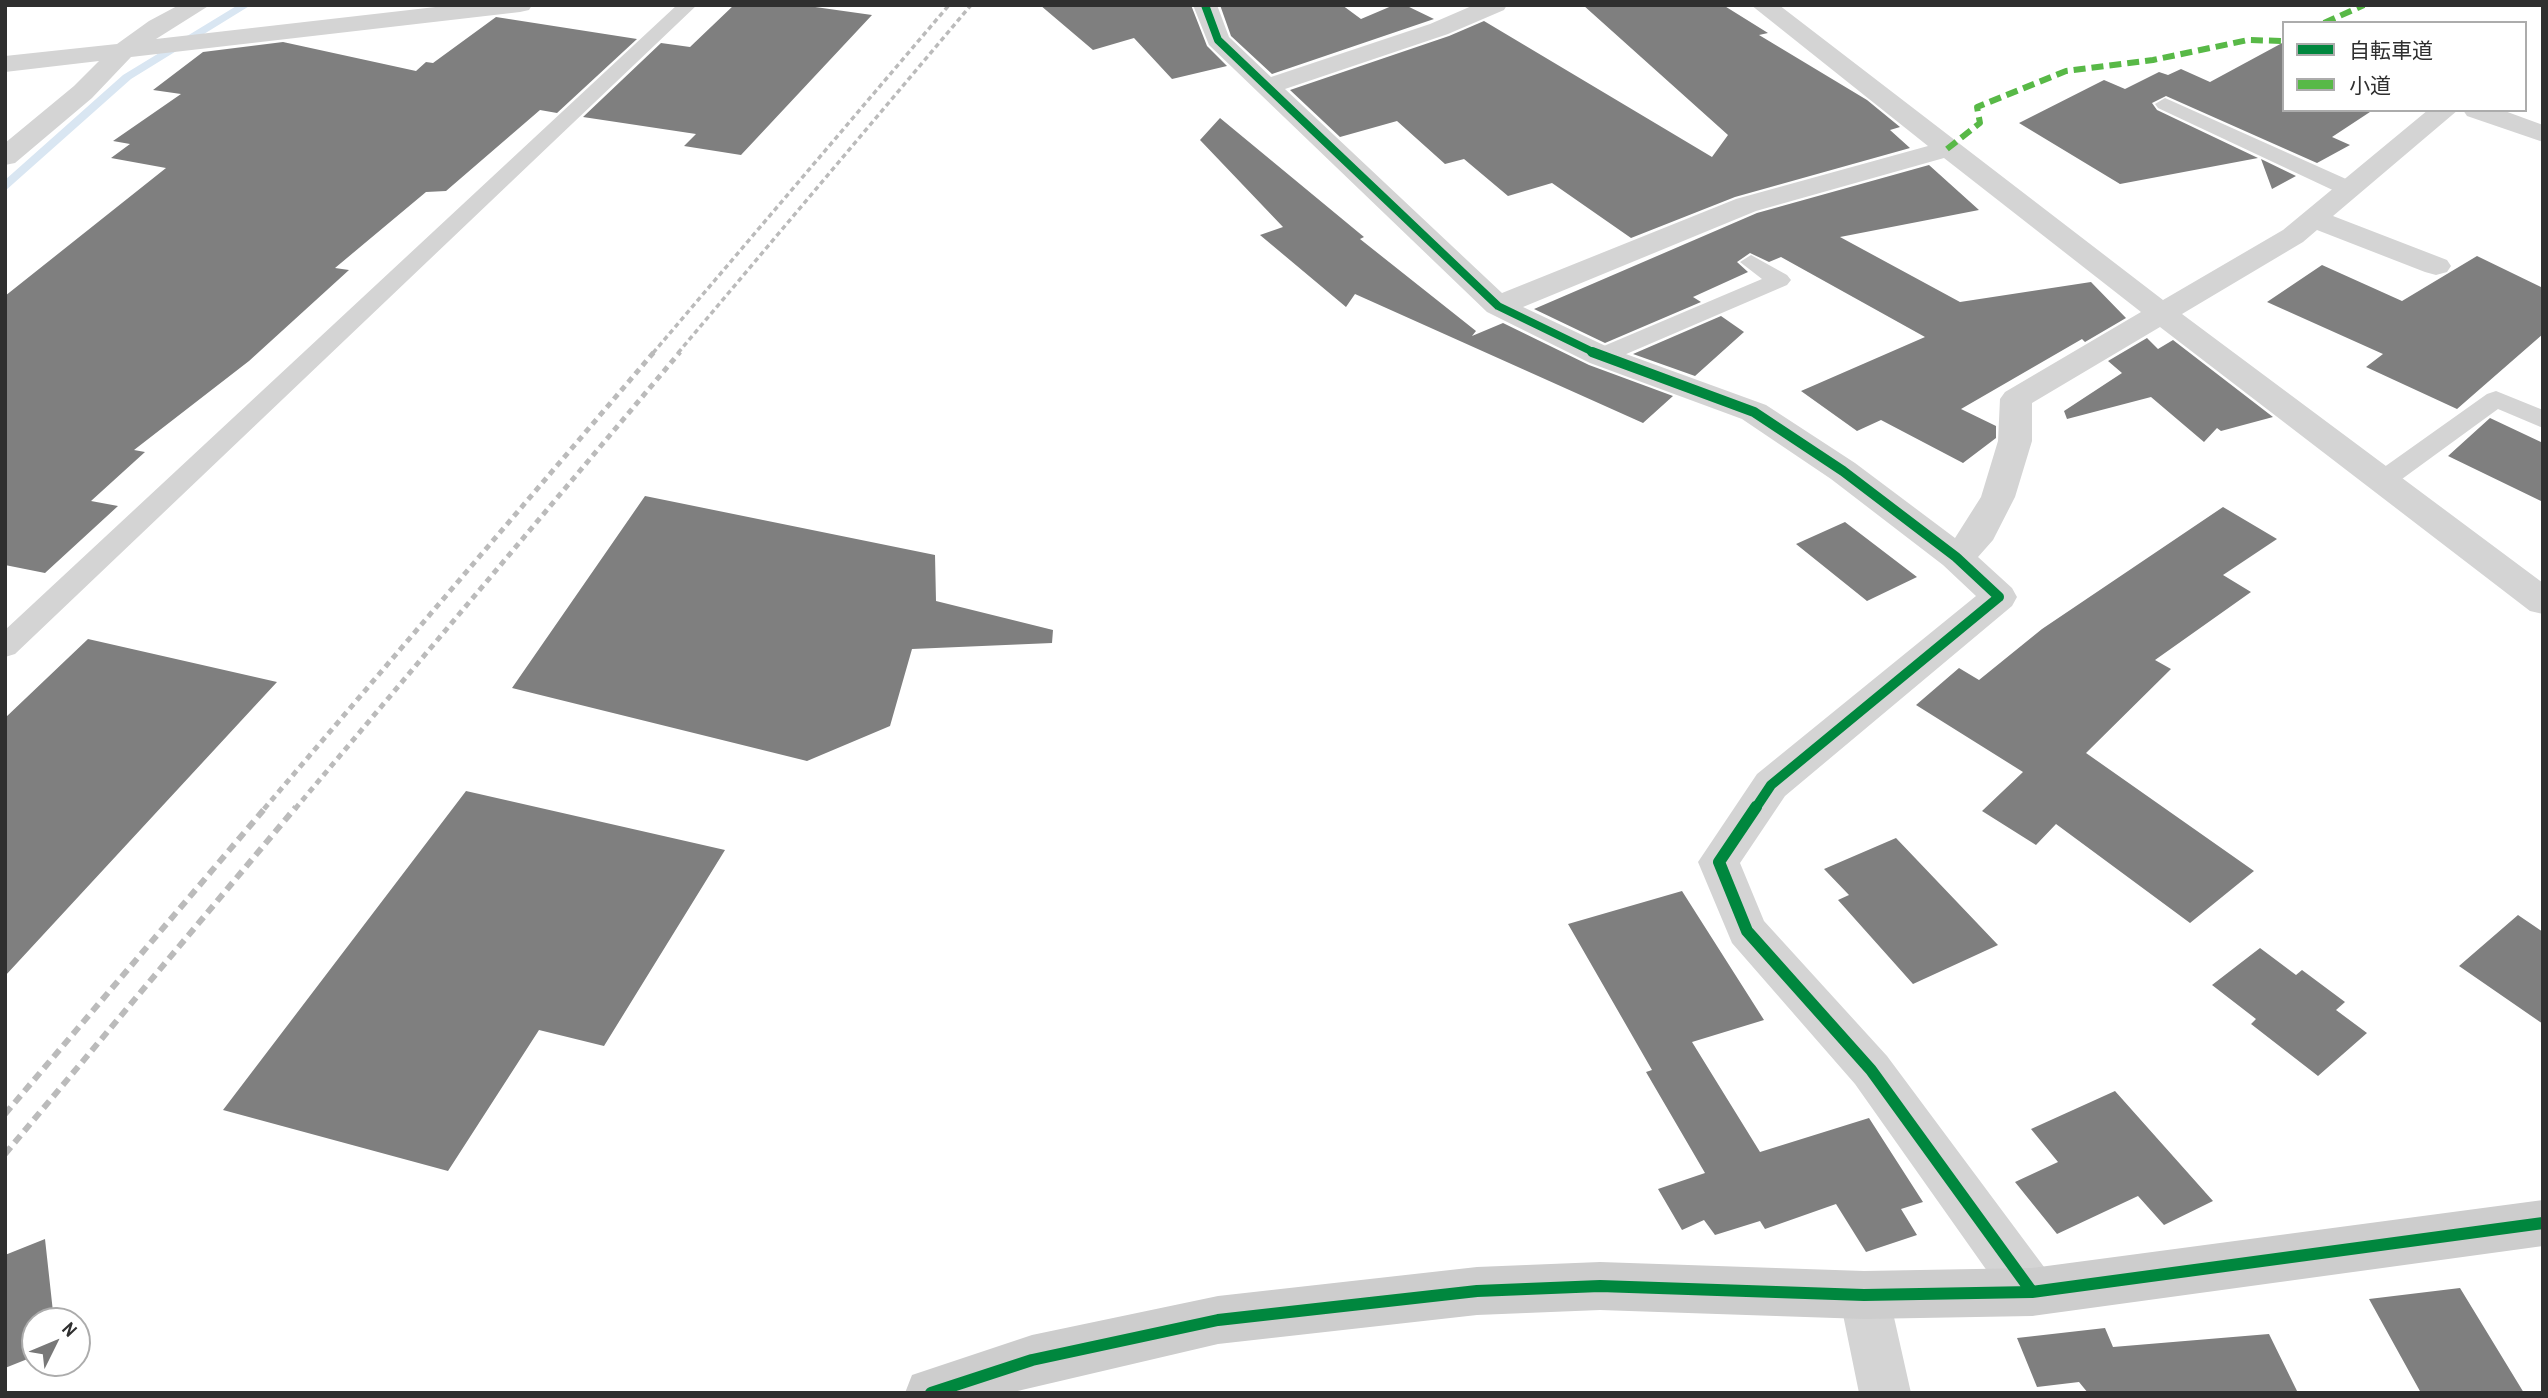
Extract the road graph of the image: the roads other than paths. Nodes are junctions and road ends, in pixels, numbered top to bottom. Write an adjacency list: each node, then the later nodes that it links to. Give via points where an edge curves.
1 (198, 5): 7 (street, via 158,26)
2 (520, 5): 7 (street)
3 (688, 5): 27 (lane)
4 (1205, 5): 9 (street, via 1218,40)
5 (1495, 5): 9 (street, via 1439,29)
6 (1763, 5): 14 (street)
7 (129, 51): 8 (street); 15 (street)
8 (5, 64)
9 (1266, 87): 20 (street)
10 (2165, 104): 16 (lane)
11 (2442, 112): 16 (street)
12 (2482, 112): 13 (street)
13 (2543, 134)
14 (1947, 149): 20 (street, via 1746,205); 21 (street)
15 (5, 157)
16 (2347, 188): 17 (street)
17 (2313, 218): 19 (street); 21 (street, via 2293,236)
18 (1751, 262): 22 (lane, via 1779,280)
19 (2436, 266)
20 (1498, 306): 22 (street)
21 (2161, 313): 24 (street); 25 (street, via 2016,399 2015,441 1998,498 1975,540)
22 (1601, 356): 25 (street, via 1754,412 1843,471)
23 (2543, 420): 24 (lane, via 2496,400)
24 (2382, 481): 26 (street)
25 (1956, 557): 29 (street, via 1999,597 1771,785 1719,862 1747,931 1871,1070)
26 (2543, 602)
27 (5, 647)
28 (2543, 1223): 29 (street)
29 (2032, 1292): 30 (street)
30 (1864, 1295): 31 (street, via 1600,1286 1477,1291 1218,1320 1032,1360); 32 (street)
31 (931, 1393)
32 (1885, 1393)

